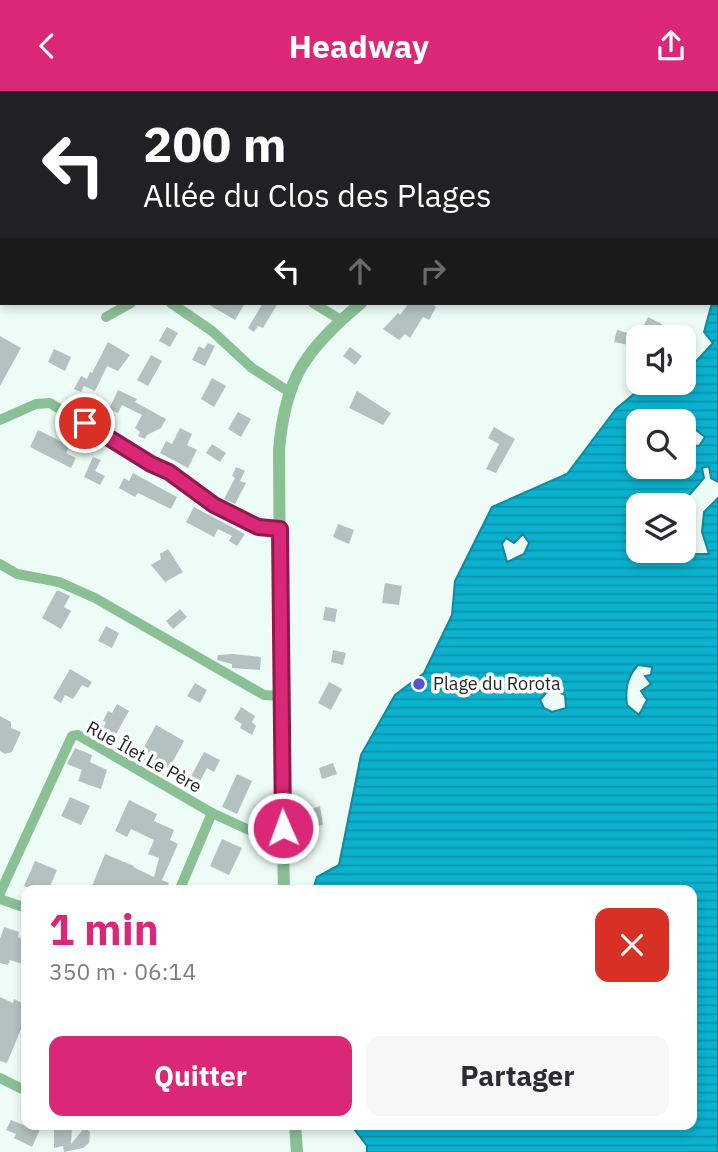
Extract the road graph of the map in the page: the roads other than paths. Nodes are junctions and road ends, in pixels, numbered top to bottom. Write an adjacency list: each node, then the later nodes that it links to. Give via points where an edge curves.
1 (127, 305): 5 (street)
2 (174, 305): 7 (street)
3 (316, 305): 6 (street)
4 (358, 305): 6 (street)
5 (106, 317)
6 (341, 320): 7 (street, via 318,342)
7 (288, 391): 9 (street, via 279,450)
8 (0, 420): 9 (street, via 36,404 50,403 169,472 214,505 258,527)
9 (280, 529): 11 (street)
10 (0, 564): 11 (street, via 17,574 58,582 95,599 264,695)
11 (281, 696): 13 (street)
12 (212, 813): 13 (street, Rue Îlet Le Père, via 249,830); 14 (street); 16 (street, Rue Îlet Le Père, via 78,735 72,736)
13 (283, 828): 15 (street)
14 (182, 885)
15 (284, 885)
16 (0, 893)
17 (0, 899): 18 (street)
18 (21, 906)
19 (0, 1078): 20 (street)
20 (21, 1088)
21 (295, 1130): 22 (street)
22 (297, 1152)

